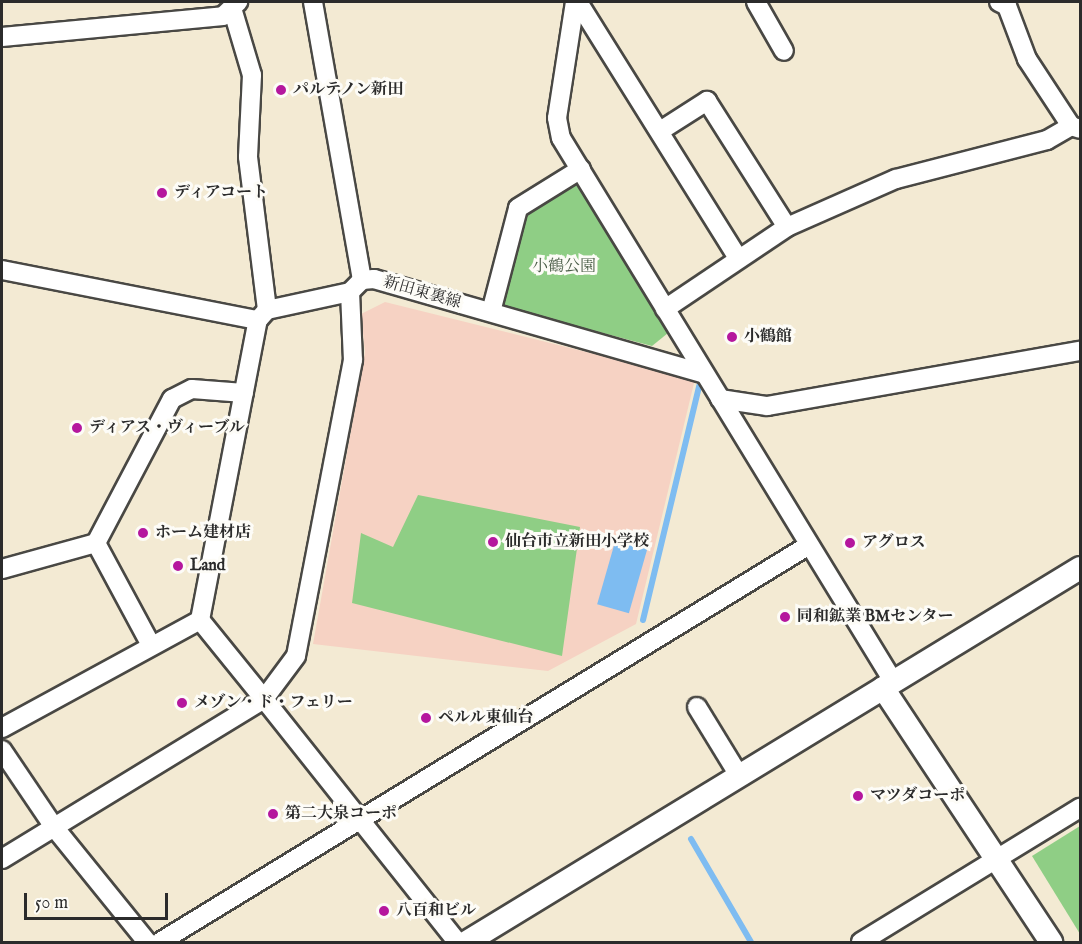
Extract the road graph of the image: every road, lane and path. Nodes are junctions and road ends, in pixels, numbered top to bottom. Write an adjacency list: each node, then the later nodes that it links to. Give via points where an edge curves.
1 (313, 2): 14 (street)
2 (577, 2): 9 (street); 10 (street, via 557,118 561,138)
3 (756, 2): 7 (street)
4 (999, 2): 8 (street, via 1007,6 1027,59)
5 (235, 5): 6 (street, via 223,16); 17 (street, via 252,75 248,157)
6 (2, 38)
7 (783, 51)
8 (1076, 128): 11 (street, via 1047,140 896,179)
9 (660, 131): 11 (street, via 707,101); 12 (street)
10 (581, 170): 15 (street); 16 (street, via 518,208)
11 (788, 227): 12 (street)
12 (738, 258): 15 (street)
13 (2, 270): 17 (street, 新田東裏線)
14 (356, 286): 16 (street, 新田東裏線); 17 (street, 新田東裏線); 29 (street, via 352,360 296,656)
15 (665, 309): 19 (street)
16 (491, 312): 19 (street, 新田東裏線)
17 (263, 315): 20 (street)
18 (1080, 351): 21 (street, via 767,406)
19 (705, 374): 21 (street)
20 (244, 393): 22 (street, via 192,389 172,399); 26 (street)
21 (720, 399): 23 (street)
22 (96, 543): 25 (street); 27 (street)
23 (809, 545): 28 (street); 35 (street)
24 (1080, 568): 28 (street)
25 (2, 569)
26 (200, 620): 27 (street); 29 (street)
27 (151, 645): 31 (street)
28 (888, 685): 33 (street); 38 (street)
29 (264, 699): 35 (street); 36 (street)
30 (696, 707): 33 (street)
31 (2, 728)
32 (2, 750): 36 (street)
33 (738, 774): 42 (street)
34 (1080, 808): 38 (street)
35 (360, 820): 40 (street); 41 (street)
36 (54, 827): 37 (street); 39 (street)
37 (2, 859)
38 (997, 860): 43 (street); 44 (street)
39 (147, 942)
40 (160, 942)
41 (457, 942)
42 (467, 942)
43 (861, 942)
44 (1051, 942)

